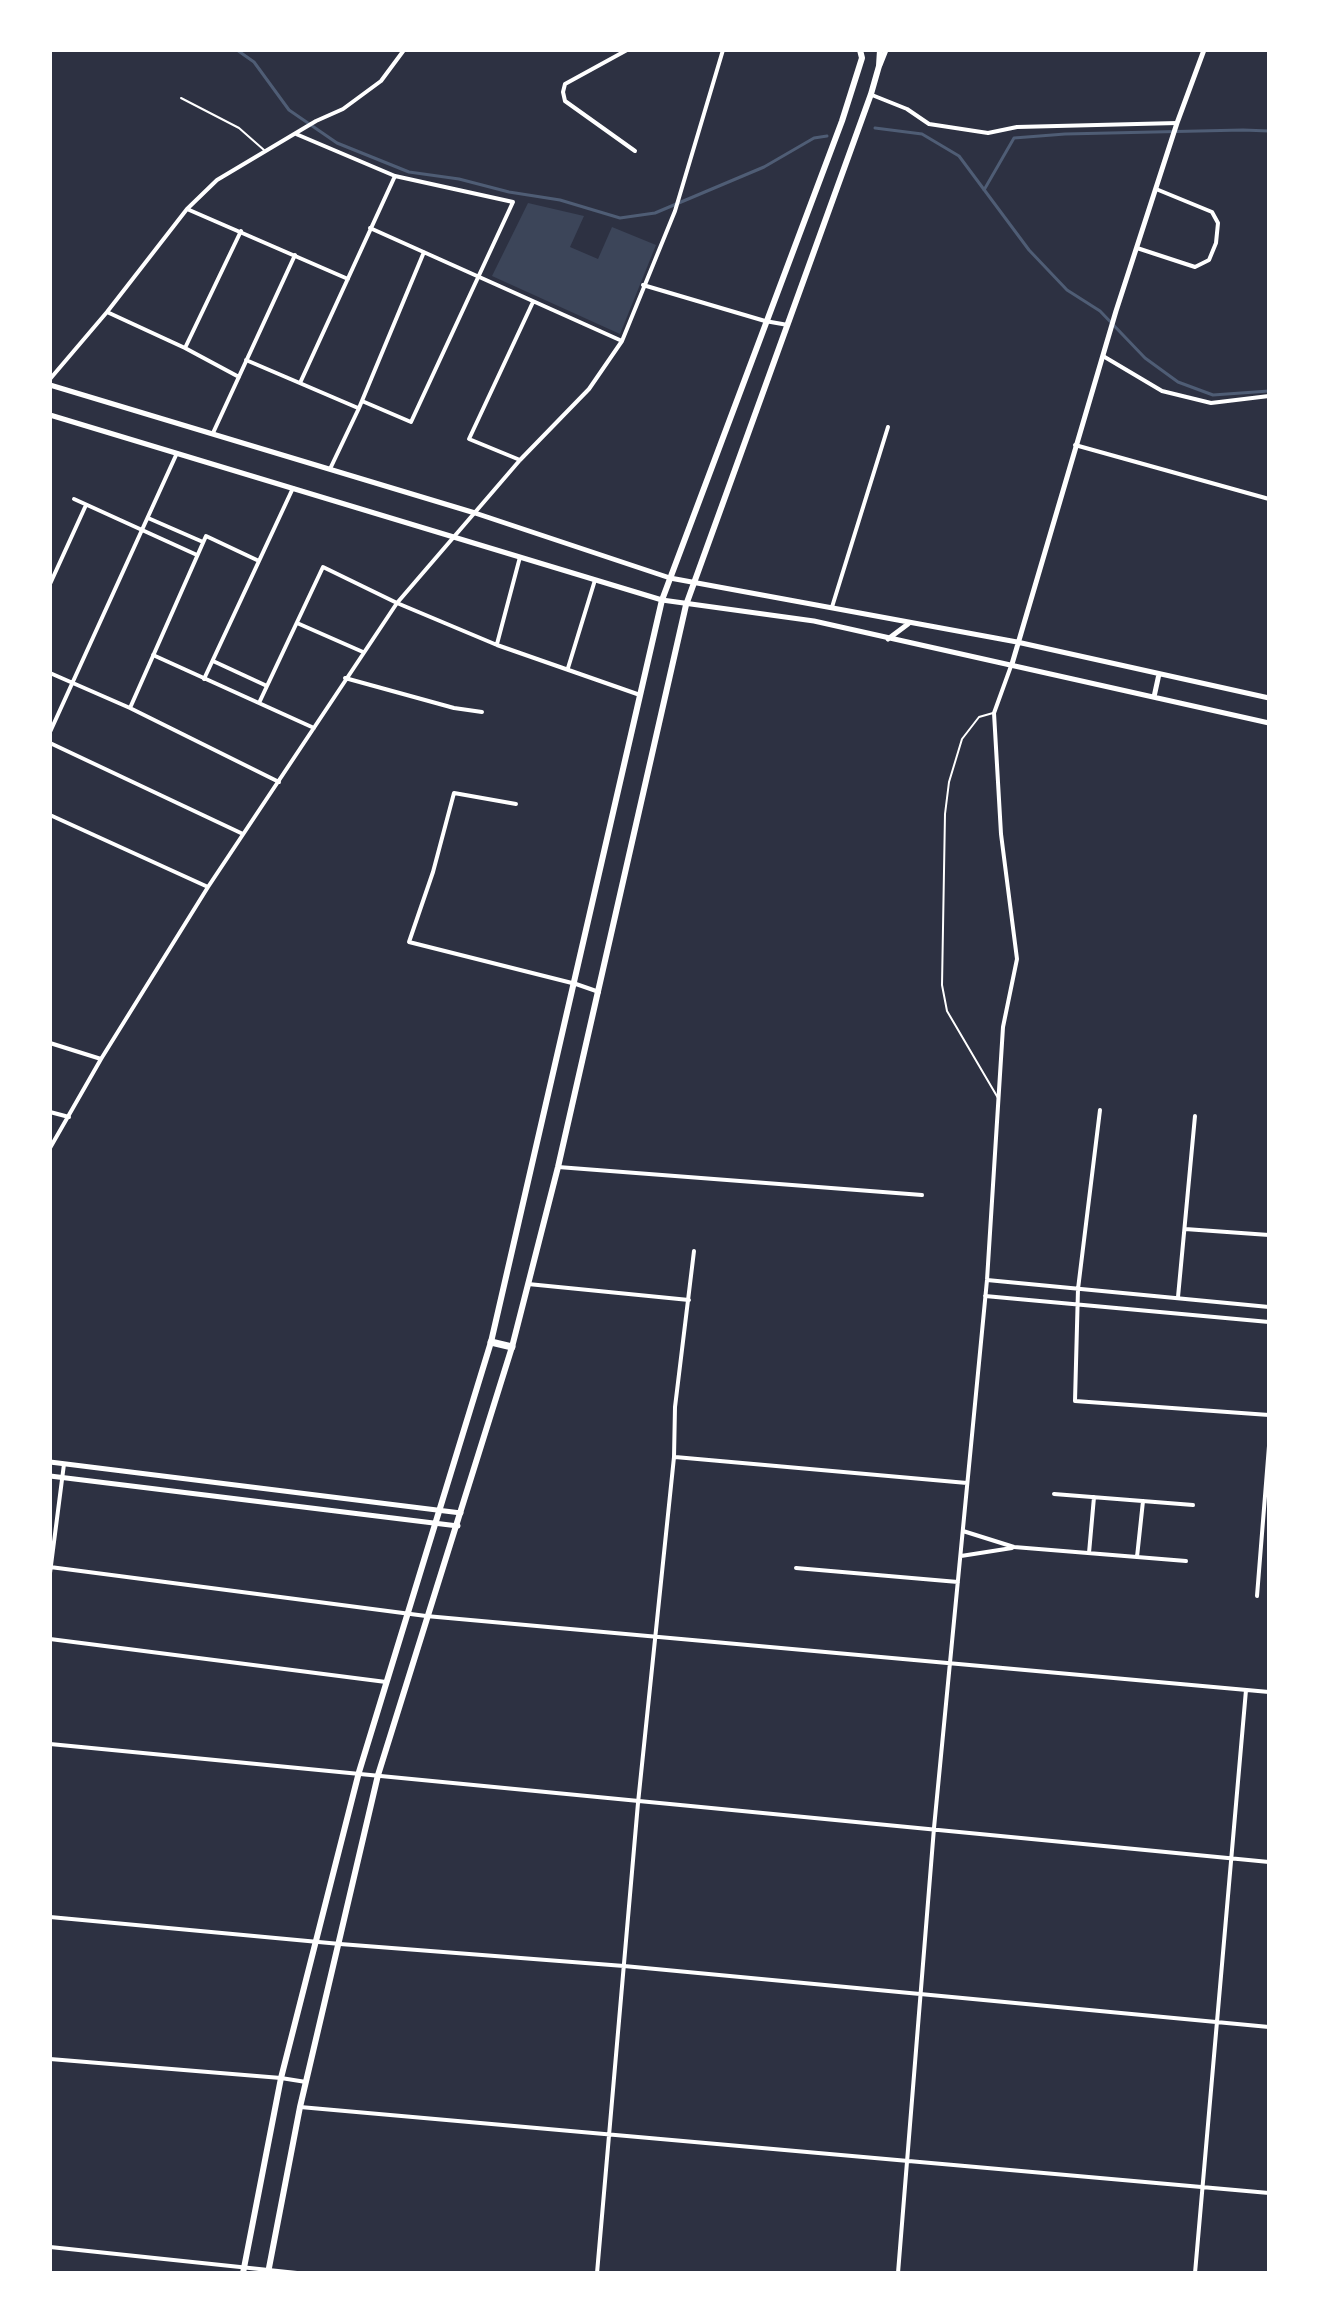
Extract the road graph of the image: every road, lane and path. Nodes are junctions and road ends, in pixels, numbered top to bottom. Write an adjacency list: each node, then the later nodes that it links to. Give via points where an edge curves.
1 (404, 50): 10 (street, via 381,81)
2 (627, 50): 12 (street, via 565,84 563,92 565,101)
3 (723, 50): 23 (street, via 681,194)
4 (860, 50): 26 (main road, via 842,121)
5 (883, 50): 7 (main road)
6 (1204, 50): 9 (street)
7 (871, 94): 9 (street, via 929,124 988,133 1017,127); 27 (main road)
8 (181, 98): 11 (lane, via 239,128)
9 (1176, 125): 14 (street)
10 (296, 134): 11 (street); 13 (street)
11 (265, 150): 15 (street, via 217,180)
12 (635, 151)
13 (395, 176): 16 (street); 21 (street, via 513,202)
14 (1156, 189): 18 (street); 18 (street, via 1212,212 1218,223 1216,243 1209,260 1195,267)
15 (187, 209): 17 (street); 25 (street)
16 (370, 228): 19 (street); 22 (street)
17 (241, 230): 20 (street); 29 (street)
18 (1136, 248): 30 (street)
19 (424, 252): 21 (street); 37 (street)
20 (295, 255): 22 (street); 31 (street)
21 (478, 277): 24 (street); 37 (street, via 411,422)
22 (348, 279): 34 (street)
23 (643, 285): 26 (street); 28 (street)
24 (533, 302): 28 (street); 44 (street, via 469,439)
25 (107, 312): 29 (street); 33 (street)
26 (765, 321): 27 (street); 58 (main road)
27 (789, 325): 60 (main road)
28 (622, 341): 44 (street, via 589,389)
29 (185, 348): 32 (street)
30 (1103, 356): 36 (street, via 1162,391 1211,403); 42 (street)
31 (246, 360): 32 (street); 34 (street)
32 (239, 377): 41 (street)
33 (50, 379)
34 (300, 383): 38 (street)
35 (50, 385): 41 (street)
36 (1269, 396)
37 (362, 401): 38 (street)
38 (359, 408): 45 (street)
39 (50, 415): 43 (street)
40 (888, 427): 65 (street)
41 (213, 433): 45 (street)
42 (1075, 445): 48 (street); 69 (street)
43 (177, 453): 46 (street); 51 (street)
44 (520, 460): 50 (street)
45 (330, 469): 50 (street)
46 (293, 488): 53 (street); 57 (street)
47 (74, 499): 49 (street)
48 (1269, 499)
49 (86, 505): 52 (street); 61 (street)
50 (475, 513): 53 (street); 58 (street)
51 (148, 518): 52 (street); 54 (street)
52 (143, 528): 55 (street); 80 (street)
53 (455, 538): 56 (street); 63 (street)
54 (204, 539): 55 (street); 57 (street)
55 (197, 555): 72 (street)
56 (520, 557): 59 (street); 70 (street)
57 (259, 561): 73 (street)
58 (670, 578): 60 (street); 62 (main road)
59 (595, 580): 62 (street); 75 (street)
60 (694, 582): 64 (main road); 65 (street)
61 (50, 584)
62 (662, 600): 64 (street); 82 (main road)
63 (397, 603): 66 (street, via 323,567); 70 (street); 71 (street)
64 (686, 605): 68 (street, via 814,621); 99 (main road)
65 (832, 607): 67 (street)
66 (297, 623): 71 (street); 81 (street)
67 (909, 624): 68 (street); 69 (street)
68 (888, 639): 74 (street)
69 (1017, 642): 74 (street); 77 (street)
70 (497, 645): 75 (street)
71 (363, 652): 78 (street)
72 (153, 655): 79 (street); 86 (street)
73 (213, 661): 79 (street); 81 (street)
74 (1012, 664): 83 (street); 88 (street)
75 (568, 668): 82 (street)
76 (50, 673): 80 (street)
77 (1159, 674): 83 (street); 84 (street)
78 (345, 678): 87 (street); 90 (street)
79 (204, 679): 85 (street)
80 (72, 682): 86 (street); 91 (street)
81 (267, 686): 85 (street)
82 (641, 696): 98 (main road)
83 (1154, 697): 89 (street)
84 (1269, 698)
85 (259, 703): 90 (street)
86 (130, 708): 93 (street)
87 (482, 712)
88 (994, 713): 102 (street, via 1001,834 1017,959 1003,1027); 102 (lane, via 979,717 962,739 949,782 942,985 947,1011)
89 (1269, 723)
90 (314, 728): 93 (street)
91 (50, 732)
92 (50, 743): 96 (street)
93 (279, 782): 96 (street)
94 (516, 804): 98 (street, via 454,793 409,942)
95 (50, 815): 97 (street)
96 (243, 834): 97 (street)
97 (208, 887): 101 (street)
98 (576, 984): 99 (street); 122 (main road)
99 (599, 992): 108 (main road)
100 (50, 1043): 101 (street)
101 (101, 1059): 106 (street)
102 (998, 1098): 113 (street)
103 (1100, 1110): 115 (street)
104 (50, 1112): 106 (street)
105 (1195, 1116): 110 (street)
106 (69, 1117): 107 (street)
107 (50, 1148)
108 (558, 1167): 109 (street); 114 (main road)
109 (922, 1195)
110 (1185, 1229): 111 (street); 117 (street)
111 (1269, 1235)
112 (694, 1251): 118 (street)
113 (987, 1280): 115 (street); 116 (street)
114 (528, 1284): 118 (street); 123 (main road)
115 (1078, 1289): 117 (street); 119 (street)
116 (985, 1296): 119 (street); 131 (street)
117 (1177, 1298): 120 (street)
118 (689, 1300): 126 (street)
119 (1077, 1305): 121 (street); 124 (street, via 1075,1401)
120 (1269, 1307)
121 (1269, 1322)
122 (491, 1342): 123 (main road); 136 (main road)
123 (512, 1347): 137 (main road)
124 (1269, 1415)
125 (1269, 1446): 149 (street)
126 (674, 1457): 131 (street); 152 (street)
127 (50, 1462): 128 (street)
128 (64, 1464): 130 (street); 136 (street)
129 (50, 1476): 130 (street)
130 (63, 1478): 138 (street); 147 (street)
131 (967, 1483): 140 (street)
132 (1054, 1494): 133 (street)
133 (1094, 1497): 134 (street); 142 (street)
134 (1143, 1501): 135 (street); 144 (street)
135 (1193, 1505)
136 (438, 1509): 137 (street); 138 (main road)
137 (462, 1513): 139 (main road)
138 (434, 1523): 139 (street); 150 (main road)
139 (458, 1526): 151 (main road)
140 (962, 1531): 141 (street); 143 (street)
141 (1014, 1547): 142 (street); 143 (street)
142 (1089, 1553): 144 (street)
143 (960, 1556): 148 (street)
144 (1137, 1557): 145 (street)
145 (1186, 1561)
146 (796, 1568): 148 (street)
147 (50, 1569): 150 (street)
148 (958, 1582): 154 (street)
149 (1257, 1596)
150 (406, 1613): 151 (street); 155 (main road)
151 (426, 1616): 152 (street); 160 (main road)
152 (657, 1636): 154 (street); 161 (street)
153 (50, 1639): 155 (street)
154 (950, 1663): 156 (street); 162 (street)
155 (386, 1682): 159 (main road)
156 (1246, 1690): 157 (street); 163 (street)
157 (1269, 1692)
158 (50, 1744): 159 (street)
159 (359, 1772): 160 (street); 166 (main road)
160 (378, 1775): 161 (street); 167 (main road)
161 (638, 1803): 162 (street); 168 (street)
162 (934, 1828): 163 (street); 169 (street)
163 (1233, 1859): 164 (street); 170 (street)
164 (1269, 1862)
165 (50, 1917): 166 (street)
166 (315, 1940): 167 (street); 173 (main road)
167 (340, 1944): 168 (street); 174 (main road)
168 (624, 1966): 169 (street); 176 (street)
169 (920, 1995): 170 (street); 177 (street)
170 (1216, 2023): 171 (street); 178 (street)
171 (1269, 2027)
172 (50, 2059): 173 (street)
173 (281, 2078): 174 (street); 181 (main road)
174 (306, 2082): 175 (main road)
175 (300, 2107): 176 (street); 182 (main road)
176 (609, 2133): 177 (street); 184 (street)
177 (907, 2161): 178 (street); 185 (street)
178 (1202, 2186): 179 (street); 186 (street)
179 (1269, 2193)
180 (50, 2247): 181 (street)
181 (244, 2270): 182 (street)
182 (268, 2272): 183 (street)
183 (297, 2273)
184 (597, 2273)
185 (898, 2273)
186 (1195, 2273)

